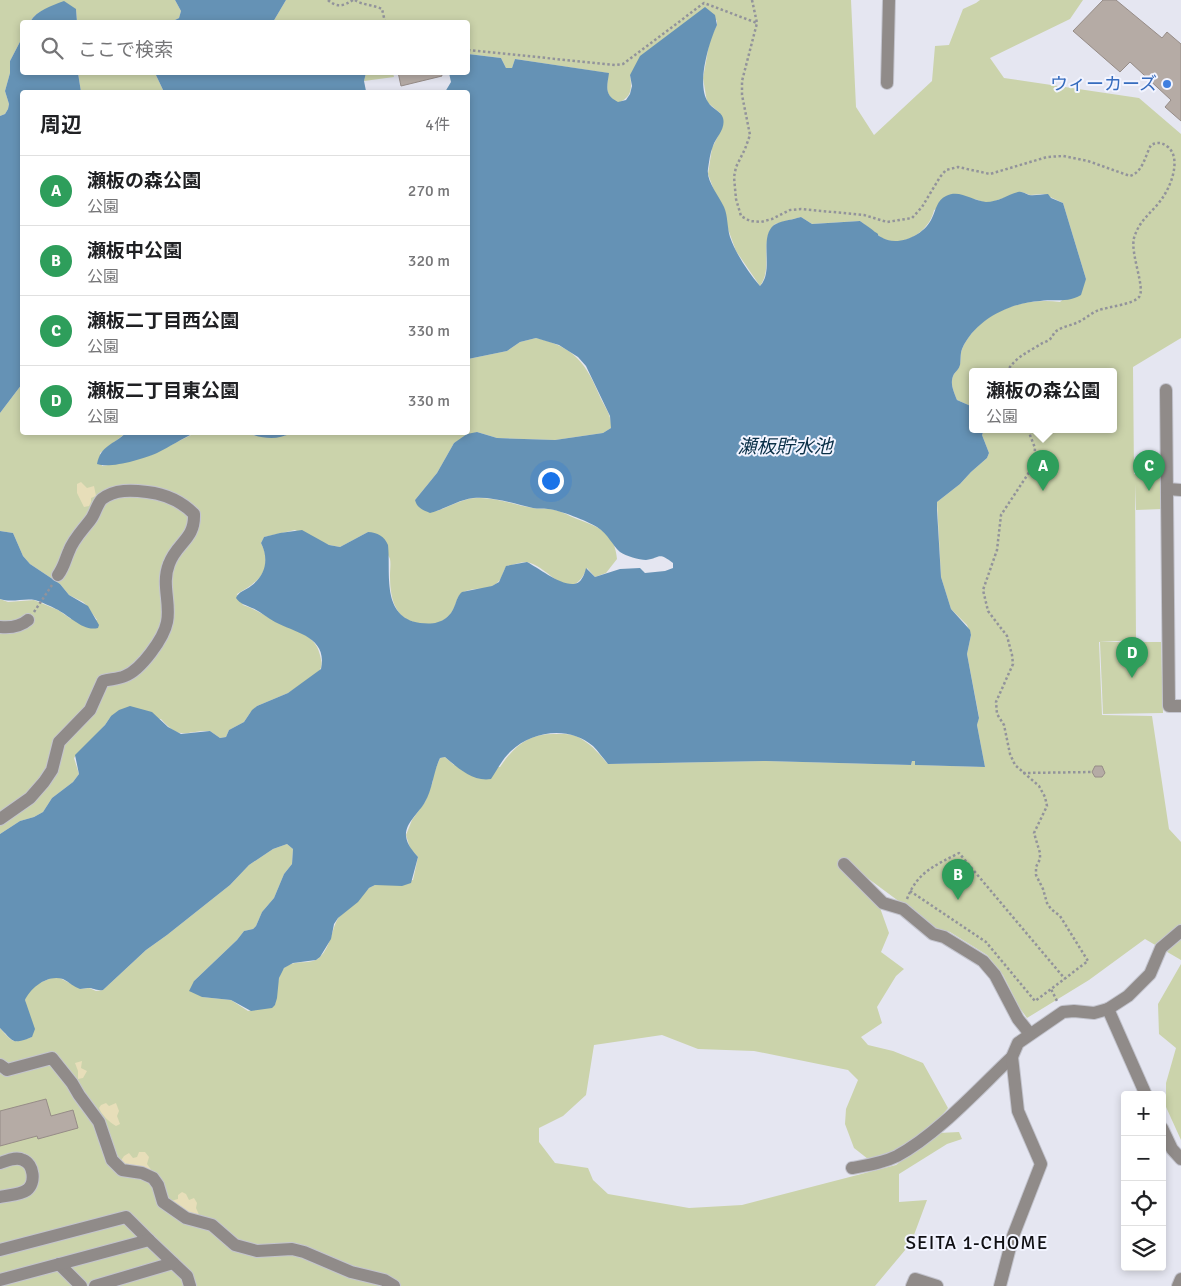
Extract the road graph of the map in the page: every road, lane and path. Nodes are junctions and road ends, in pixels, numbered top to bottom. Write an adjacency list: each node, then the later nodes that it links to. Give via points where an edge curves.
1 (328, 0): 2 (path, via 340,6)
2 (354, 0): 5 (path, via 382,9)
3 (752, 0): 6 (path)
4 (889, 0): 8 (street)
5 (385, 20)
6 (757, 23): 7 (path, via 704,3 623,64 615,65); 9 (path, via 742,81 750,135 734,177 741,216 750,221 772,220 790,210 864,215 887,222 912,218 946,170 958,167 990,174 1047,157 1062,156 1130,176 1142,166 1150,146 1164,144 1173,151 1173,173 1166,193 1138,225 1134,240 1141,291 1139,298 1097,311 1065,326 1051,339 1023,354)
7 (470, 50)
8 (887, 83)
9 (1009, 368)
10 (1166, 390): 11 (street)
11 (1167, 426): 12 (street); 14 (street)
12 (1181, 426)
13 (1029, 433): 20 (path, via 1035,448 1034,462 1001,515 997,550 984,590 988,611 1007,636 1012,655 1012,664 996,702 997,714 1004,725 1010,754)
14 (1175, 490): 18 (street, via 1170,706)
15 (58, 575): 16 (path); 21 (street, via 75,539 102,500 119,491 160,494 174,499 194,514 192,533 168,565 165,588 167,623 152,652 139,668 126,676 103,681 90,710 59,742 52,770 44,782 30,798)
16 (28, 620): 17 (street, via 23,625)
17 (0, 627)
18 (1181, 706)
19 (1092, 772): 20 (path)
20 (1023, 773): 25 (path, via 1039,786 1047,806 1034,833 1040,858 1036,875 1047,903 1060,916 1088,961)
21 (0, 819)
22 (844, 864): 23 (street, via 883,903)
23 (903, 909): 25 (path, via 910,891 927,869 959,853); 28 (street, via 933,934 944,937 983,961 995,975 1018,1019)
24 (1181, 930): 26 (street, via 1161,948 1150,974 1128,996)
25 (1065, 979): 27 (path, via 1050,989)
26 (1108, 1009): 27 (street, via 1094,1013); 31 (street)
27 (1063, 1012): 28 (street)
28 (1030, 1034): 29 (street, via 1018,1043)
29 (1012, 1058): 35 (street, via 939,1127 897,1156); 49 (street, via 1018,1111 1041,1164 1013,1236)
30 (0, 1065): 46 (street, via 7,1070 52,1058 99,1122 112,1160 122,1170 153,1178 163,1202 186,1218 212,1225 235,1245 257,1251 292,1249 304,1252)
31 (1144, 1091)
32 (1166, 1136): 33 (street)
33 (1181, 1159)
34 (0, 1163): 36 (street, via 17,1158 25,1160 33,1178 26,1191)
35 (852, 1168)
36 (0, 1197)
37 (149, 1240): 38 (street, via 126,1217); 39 (street); 40 (street)
38 (0, 1250)
39 (173, 1263): 44 (street); 45 (street, via 187,1276)
40 (59, 1264): 42 (street); 43 (street)
41 (1181, 1279): 50 (street)
42 (0, 1280)
43 (81, 1286)
44 (95, 1286)
45 (190, 1286)
46 (394, 1286)
47 (912, 1286): 48 (street, via 915,1279)
48 (937, 1286)
49 (1000, 1286)
50 (1178, 1286)

